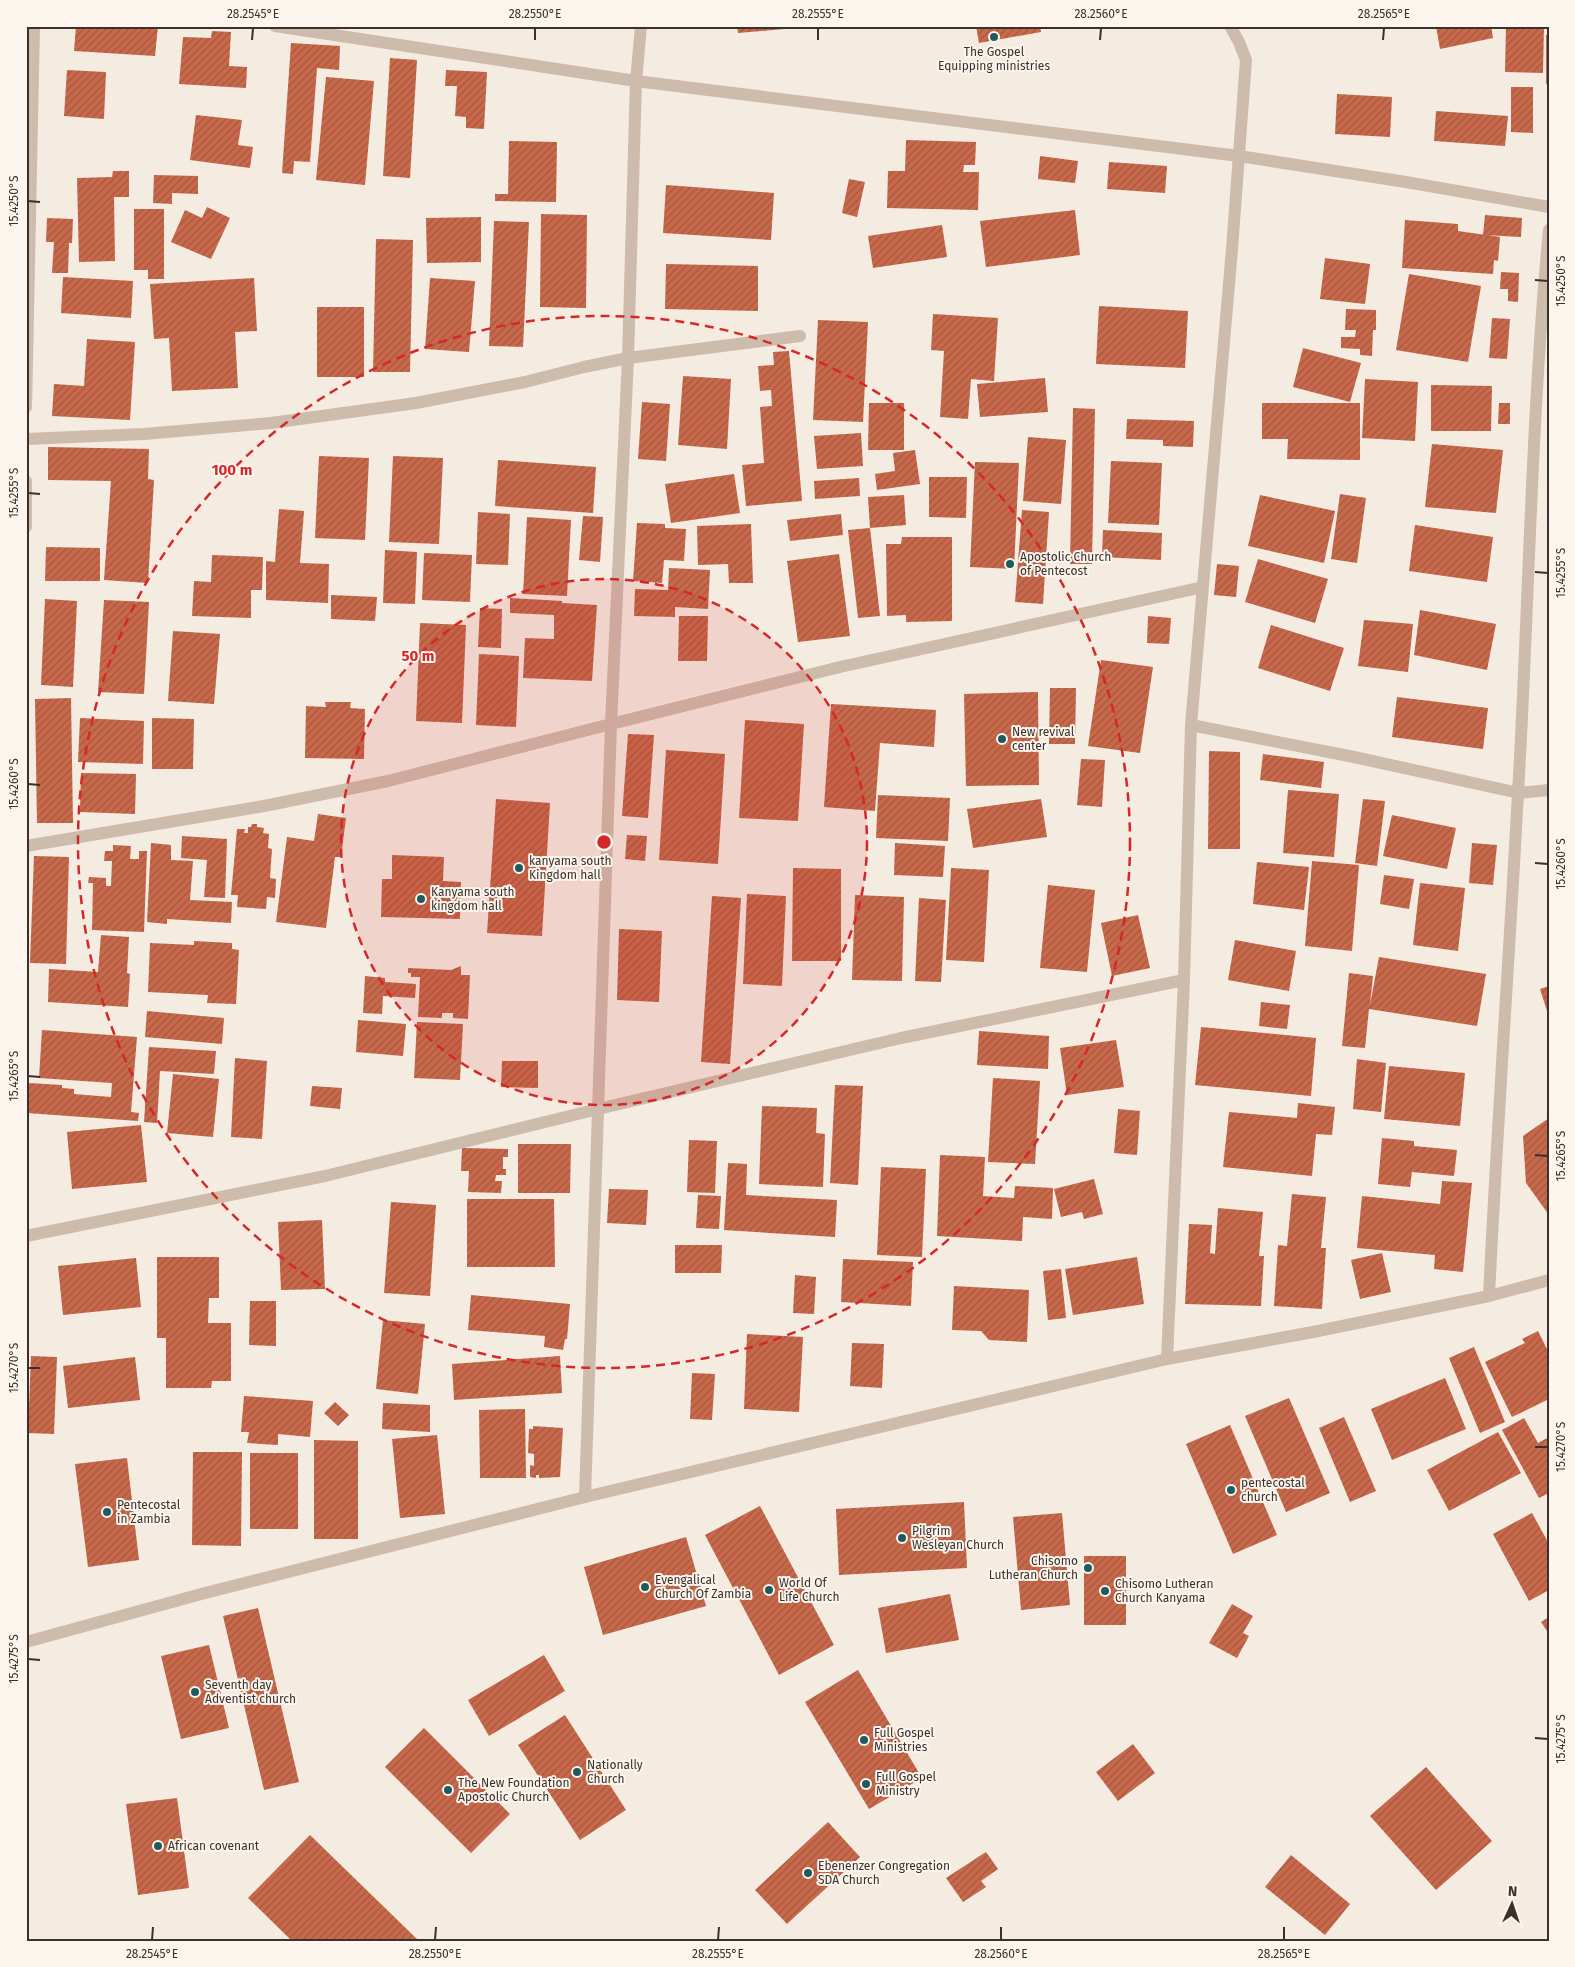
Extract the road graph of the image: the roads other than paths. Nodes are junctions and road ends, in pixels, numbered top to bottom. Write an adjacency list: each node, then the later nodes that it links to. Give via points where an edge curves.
1 (34, 26): 11 (street)
2 (275, 26): 5 (street)
3 (641, 26): 5 (street)
4 (1230, 26): 6 (street, via 1246,60)
5 (636, 81): 6 (street); 10 (street)
6 (1238, 156): 7 (street); 16 (street)
7 (1549, 207)
8 (1549, 230): 20 (street, via 1542,301)
9 (800, 336): 10 (street)
10 (628, 358): 12 (street, via 525,382 281,422 144,434); 17 (street)
11 (26, 407)
12 (26, 439)
13 (26, 481): 14 (street)
14 (26, 500): 15 (street)
15 (26, 527)
16 (1203, 587): 17 (street, via 840,667); 18 (street)
17 (611, 724): 21 (street, via 388,781 264,806); 23 (street)
18 (1191, 725): 20 (street); 22 (street)
19 (1549, 790): 20 (street)
20 (1518, 793): 26 (street)
21 (26, 846)
22 (1184, 980): 23 (street, via 901,1038); 27 (street)
23 (598, 1109): 24 (street, via 325,1176); 28 (street)
24 (26, 1236)
25 (1549, 1280): 26 (street)
26 (1489, 1296): 27 (street)
27 (1167, 1358): 28 (street)
28 (585, 1496): 29 (street)
29 (26, 1642)

